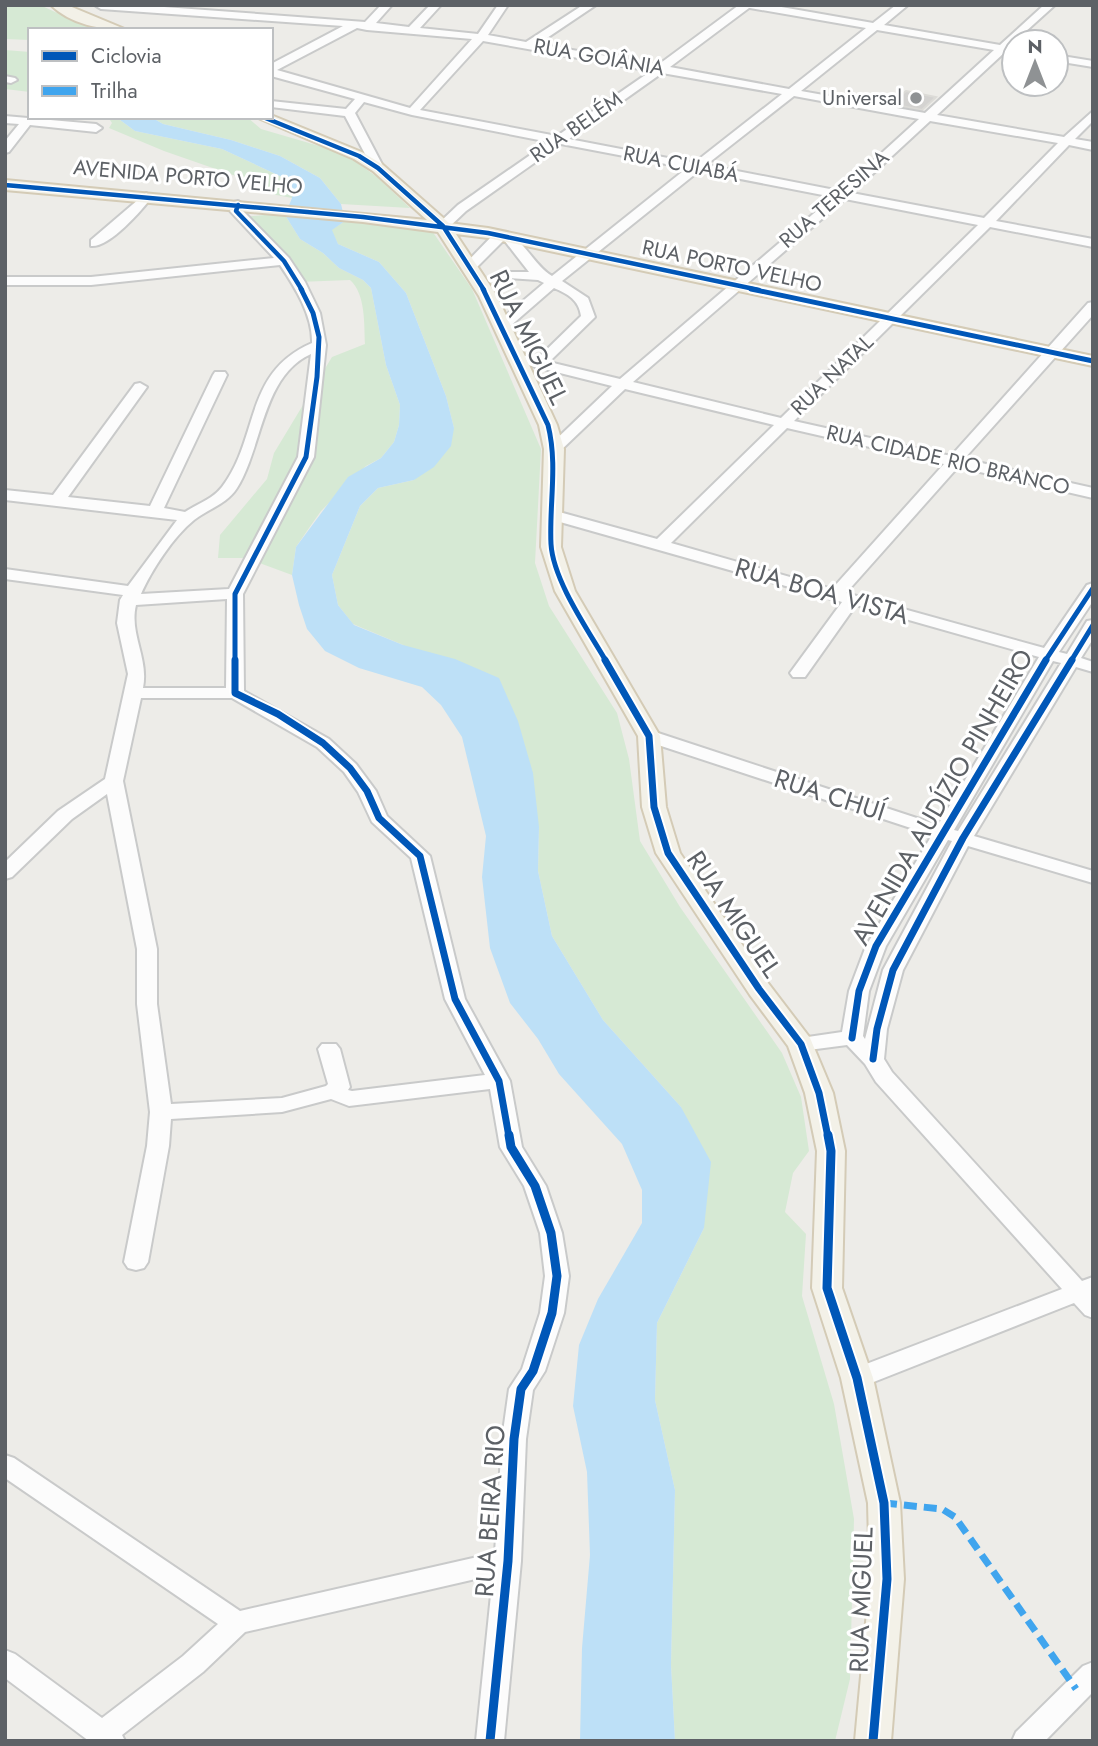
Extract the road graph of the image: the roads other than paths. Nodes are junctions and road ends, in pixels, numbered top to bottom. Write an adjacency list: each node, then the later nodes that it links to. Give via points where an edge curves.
1 (57, 5): 17 (main road)
2 (202, 5): 14 (street)
3 (266, 5): 15 (street)
4 (327, 5): 16 (street)
5 (387, 5): 20 (street)
6 (436, 5): 25 (street)
7 (503, 5): 26 (street)
8 (591, 5): 27 (street)
9 (748, 5): 21 (street); 32 (street, RUA BELÉM)
10 (903, 5): 21 (street)
11 (1050, 5): 24 (street, RUA TERESINA)
12 (101, 6): 13 (street, RUA GOIÂNIA); 17 (street)
13 (139, 7): 14 (street, RUA GOIÂNIA)
14 (191, 12): 15 (street, RUA GOIÂNIA); 18 (street)
15 (254, 17): 16 (street, RUA GOIÂNIA); 23 (street)
16 (311, 20): 19 (street, RUA GOIÂNIA)
17 (97, 22): 22 (main road)
18 (180, 23)
19 (354, 26): 20 (street, RUA GOIÂNIA); 33 (street)
20 (367, 27): 25 (street, RUA GOIÂNIA)
21 (876, 27): 28 (street); 35 (street)
22 (114, 28)
23 (245, 28)
24 (1029, 28)
25 (412, 30): 26 (street, RUA GOIÂNIA)
26 (480, 37): 27 (street, RUA GOIÂNIA); 38 (street)
27 (529, 45): 32 (street, RUA GOIÂNIA)
28 (1000, 49)
29 (1000, 56): 41 (street, RUA TERESINA)
30 (1070, 60): 31 (street)
31 (1093, 64)
32 (662, 68): 35 (street, RUA GOIÂNIA); 47 (street, RUA BELÉM)
33 (273, 69)
34 (273, 71): 36 (street, RUA CUIABÁ)
35 (789, 93): 41 (street, RUA GOIÂNIA); 51 (street)
36 (361, 99): 38 (street, RUA CUIABÁ); 39 (street)
37 (273, 104): 39 (street)
38 (412, 112): 47 (street, RUA CUIABÁ)
39 (349, 113): 52 (street, RUA MIGUEL)
40 (1093, 114): 48 (street, RUA NATAL)
41 (925, 117): 48 (street, RUA GOIÂNIA); 55 (street, RUA TERESINA)
42 (5, 119): 44 (street)
43 (267, 119): 52 (main road)
44 (28, 120): 45 (street); 46 (street)
45 (96, 128)
46 (9, 138): 50 (street)
47 (558, 140): 51 (street, RUA CUIABÁ); 60 (street, RUA BELÉM)
48 (1065, 141): 49 (street, RUA GOIÂNIA); 61 (street, RUA NATAL)
49 (1093, 146)
50 (5, 149)
51 (696, 167): 55 (street, RUA CUIABÁ); 65 (street)
52 (378, 168): 60 (main road, RUA MIGUEL)
53 (5, 178): 58 (main road, AVENIDA PORTO VELHO)
54 (5, 185): 56 (main road, AVENIDA PORTO VELHO)
55 (842, 195): 61 (street, RUA CUIABÁ); 71 (street, RUA TERESINA)
56 (146, 197): 57 (main road, AVENIDA PORTO VELHO); 63 (street)
57 (238, 205): 58 (main road, AVENIDA PORTO VELHO); 66 (street, via 236,211)
58 (285, 206): 59 (main road, AVENIDA PORTO VELHO)
59 (365, 214): 60 (main road, RUA PORTO VELHO)
60 (441, 220): 62 (main road, RUA PORTO VELHO); 65 (main road, RUA PORTO VELHO); 67 (main road, RUA MIGUEL)
61 (987, 223): 64 (street, RUA CUIABÁ); 73 (street, RUA NATAL)
62 (505, 237): 65 (main road, RUA PORTO VELHO); 67 (street); 69 (street)
63 (96, 243)
64 (1093, 243)
65 (590, 250): 69 (street); 71 (main road, RUA PORTO VELHO)
66 (284, 261): 70 (street, via 91,281); 75 (street, via 313,313)
67 (470, 266): 74 (main road, RUA MIGUEL)
68 (513, 275): 69 (street)
69 (547, 278): 74 (street); 78 (street, via 584,302 588,317)
70 (5, 281)
71 (739, 281): 73 (main road, RUA PORTO VELHO); 81 (street, RUA TERESINA)
72 (1093, 306): 76 (street)
73 (894, 314): 76 (main road, RUA PORTO VELHO); 83 (street, RUA NATAL)
74 (503, 325): 78 (main road, RUA MIGUEL)
75 (319, 345): 91 (street, via 303,350 279,370 263,400 245,459 228,489); 94 (street, via 306,457)
76 (1055, 349): 77 (main road, RUA PORTO VELHO); 79 (main road, RUA PORTO VELHO); 85 (street)
77 (1093, 352)
78 (529, 361): 81 (street, RUA CIDADE RIO BRANCO); 84 (main road, RUA MIGUEL)
79 (1093, 361)
80 (220, 375): 89 (street)
81 (622, 384): 83 (street, RUA CIDADE RIO BRANCO); 84 (street, RUA TERESINA)
82 (140, 387): 88 (street)
83 (784, 422): 85 (street, RUA CIDADE RIO BRANCO); 92 (street, RUA NATAL)
84 (554, 449): 90 (main road, RUA MIGUEL)
85 (952, 461): 86 (street, RUA CIDADE RIO BRANCO); 97 (street)
86 (1093, 493)
87 (5, 495): 88 (street)
88 (57, 500): 89 (street)
89 (156, 511): 91 (street)
90 (552, 515): 92 (street, RUA BOA VISTA); 107 (main road, RUA MIGUEL, via 551,547 565,590)
91 (188, 517): 96 (street)
92 (659, 546): 97 (street, RUA BOA VISTA)
93 (5, 574): 96 (street)
94 (238, 587): 96 (street); 104 (street)
95 (1093, 588): 99 (street, AVENIDA AUDÍZIO PINHEIRO)
96 (131, 596): 103 (street, via 124,629 136,665)
97 (844, 596): 99 (street, RUA BOA VISTA); 102 (street)
98 (1093, 625): 100 (street, AVENIDA AUDÍZIO PINHEIRO)
99 (1049, 654): 100 (street, RUA BOA VISTA); 105 (street, AVENIDA AUDÍZIO PINHEIRO)
100 (1070, 661): 101 (street, RUA BOA VISTA); 106 (street, AVENIDA AUDÍZIO PINHEIRO)
101 (1093, 667)
102 (799, 673)
103 (135, 693): 104 (street, RUA BEIRA RIO); 108 (street)
104 (235, 693): 117 (street, RUA BEIRA RIO, via 323,743 350,768 379,818 420,856 454,999)
105 (1011, 718): 106 (street); 109 (street, AVENIDA AUDÍZIO PINHEIRO)
106 (1032, 724): 110 (street, AVENIDA AUDÍZIO PINHEIRO)
107 (649, 736): 109 (street, RUA CHUÍ); 114 (main road, RUA MIGUEL, via 654,807 668,853 758,989)
108 (114, 781): 111 (street, via 65,815); 119 (street, via 147,949 147,1004)
109 (942, 832): 110 (street, RUA CHUÍ); 113 (street, AVENIDA AUDÍZIO PINHEIRO, via 876,946 859,991)
110 (962, 838): 112 (street, RUA CHUÍ); 116 (street, AVENIDA AUDÍZIO PINHEIRO, via 893,970)
111 (5, 873)
112 (1093, 877)
113 (852, 1038): 114 (street); 116 (street)
114 (801, 1044): 122 (main road, RUA MIGUEL, via 819,1093 831,1151 827,1288)
115 (329, 1049): 118 (street, via 339,1087)
116 (873, 1059): 121 (street, via 884,1077)
117 (499, 1081): 118 (street, via 349,1099); 124 (street, RUA BEIRA RIO, via 511,1147 536,1186 551,1233 557,1276 552,1313 533,1371 521,1389)
118 (334, 1091): 119 (street, via 282,1105)
119 (161, 1112): 120 (street)
120 (136, 1262)
121 (1088, 1296): 122 (street)
122 (857, 1378): 130 (main road, RUA MIGUEL, via 884,1503 887,1566)
123 (5, 1465): 125 (street)
124 (508, 1561): 125 (street); 129 (street, RUA BEIRA RIO)
125 (237, 1623): 128 (street)
126 (5, 1662): 128 (street)
127 (1093, 1674): 131 (street)
128 (107, 1737)
129 (490, 1741)
130 (873, 1741)
131 (1026, 1741)

